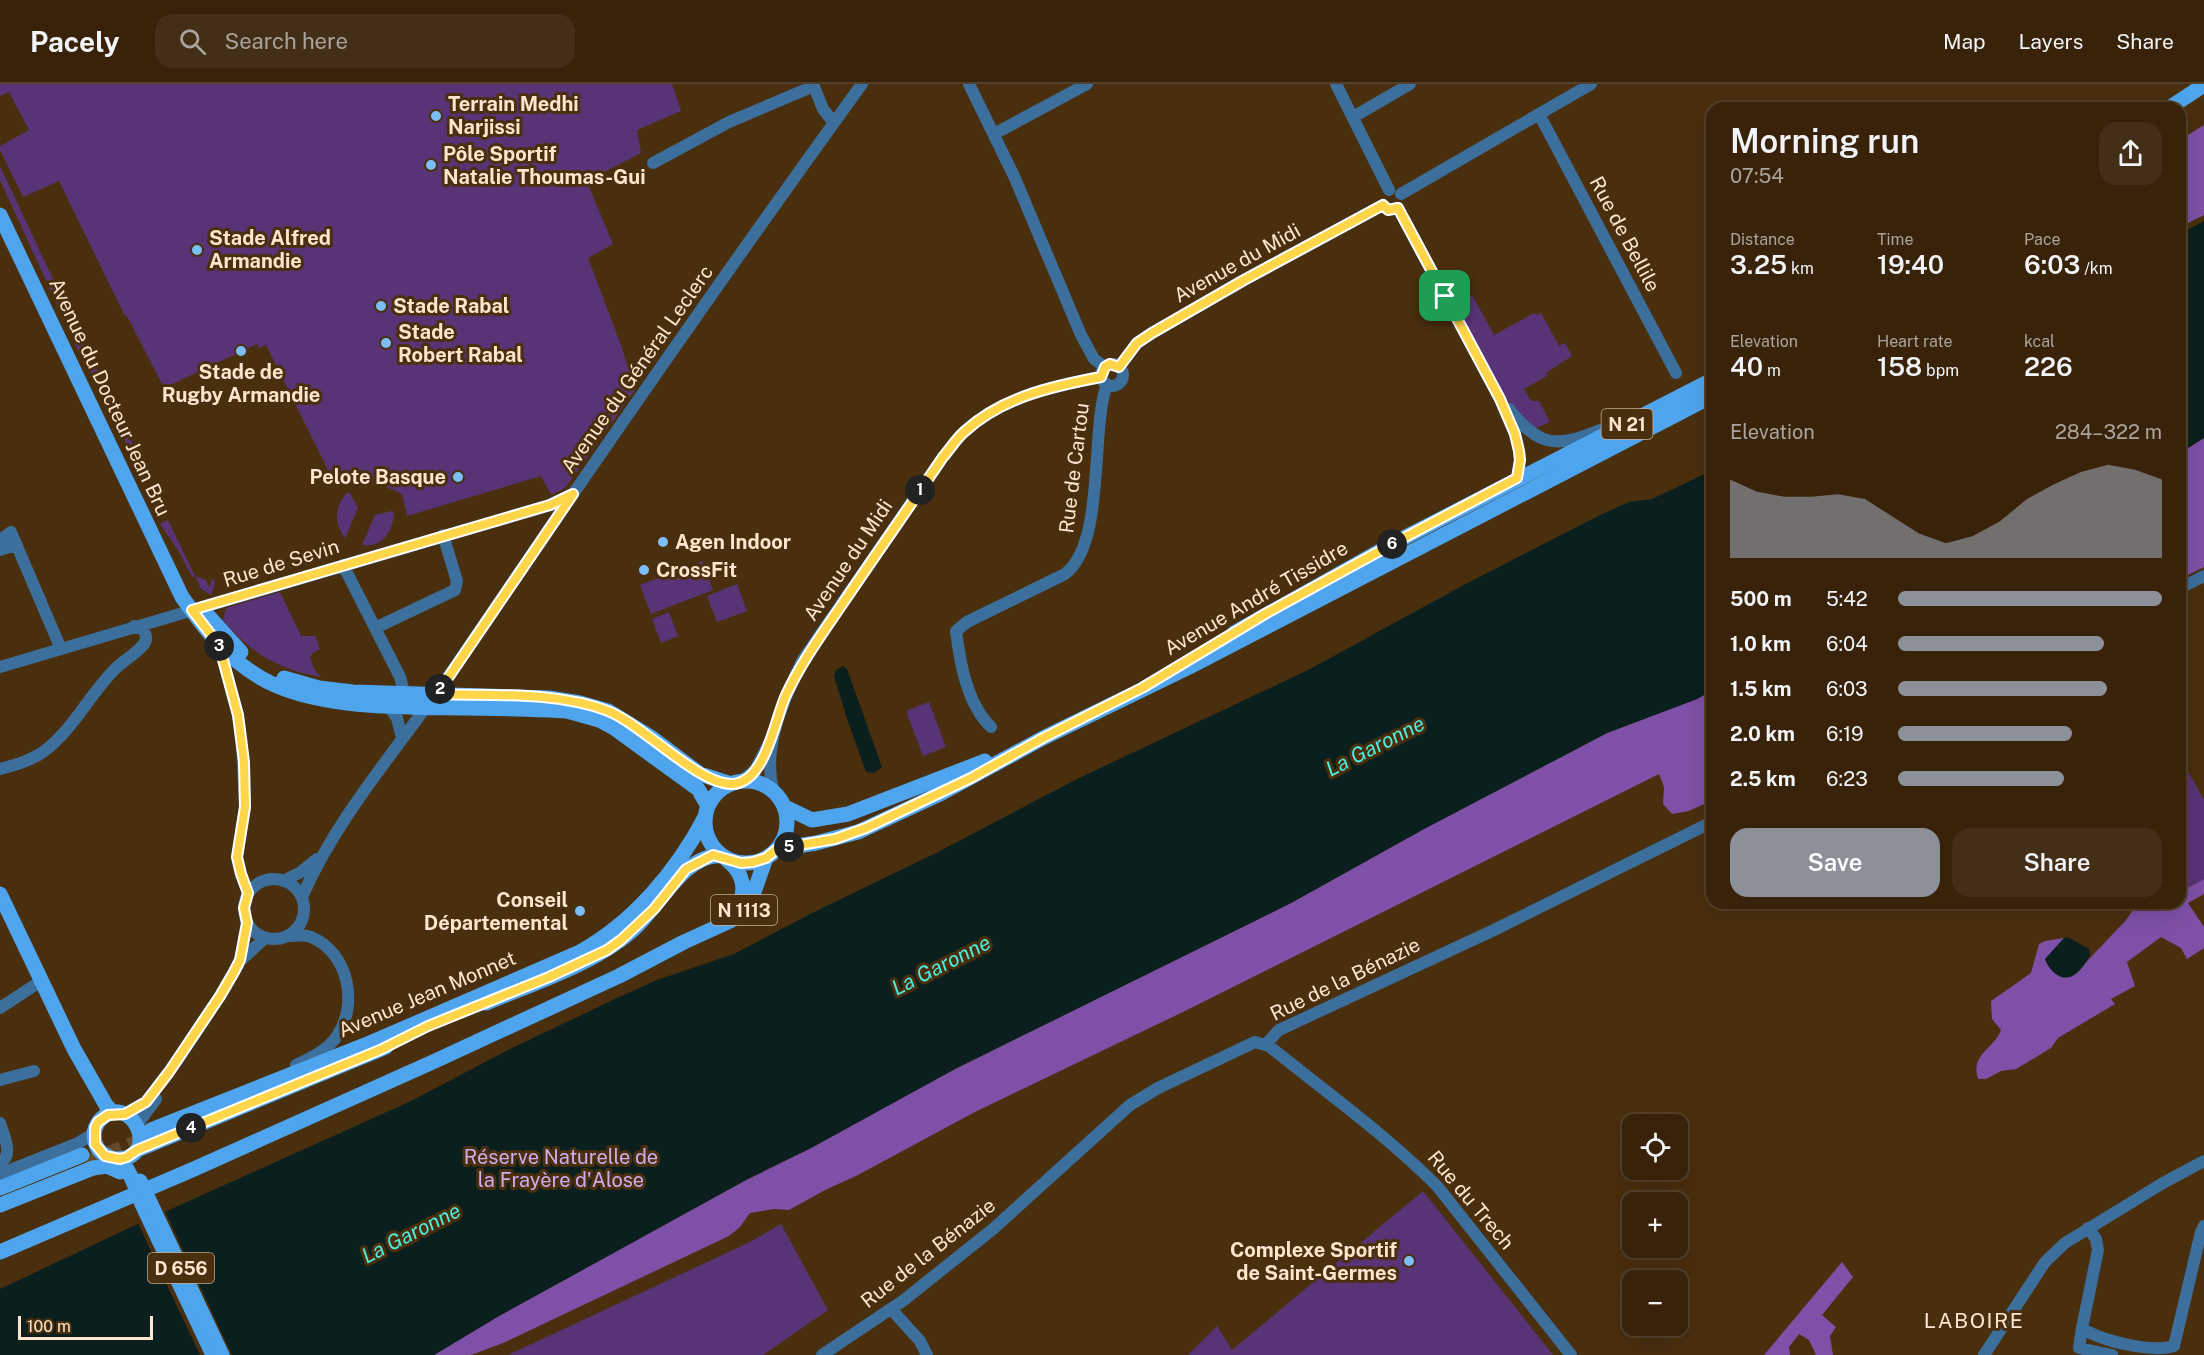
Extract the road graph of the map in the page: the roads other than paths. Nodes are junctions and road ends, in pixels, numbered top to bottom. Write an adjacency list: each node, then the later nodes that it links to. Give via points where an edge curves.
1 (862, 84): 13 (street, Avenue du Général Leclerc)
2 (969, 84): 14 (street)
3 (1087, 84): 14 (street)
4 (1336, 84): 12 (street)
5 (1410, 84): 12 (street)
6 (1591, 84): 11 (street)
7 (814, 85): 13 (street, via 823,109); 15 (street, via 729,122)
8 (2204, 87): 9 (main road); 10 (main road)
9 (2179, 102)
10 (2184, 102)
11 (1539, 114): 17 (street); 22 (street, Rue de Bellile)
12 (1353, 117): 16 (street)
13 (834, 123): 29 (street, Avenue du Général Leclerc)
14 (994, 134): 23 (street, via 1081,335)
15 (653, 163)
16 (1389, 190): 17 (street); 18 (street, via 1382,196)
17 (1401, 194): 19 (street)
18 (1383, 205): 19 (street, via 1388,210); 21 (street, Avenue du Midi, via 1152,333 1137,343)
19 (1398, 208): 26 (street)
20 (0, 214): 32 (main road, Avenue du Docteur Jean Bru)
21 (1119, 367): 23 (street, via 1110,364); 23 (street, via 1121,380 1116,384)
22 (1676, 373)
23 (1104, 376): 51 (street, Avenue du Midi, via 1043,389 1010,402 963,432 805,657 784,698); 52 (street, Rue de Cartou, via 1097,468 1086,541 1077,564 956,631 974,705)
24 (1706, 383): 25 (main road, Avenue André Tissidre / N 21)
25 (1684, 394): 26 (street, via 1572,440 1548,441 1532,435); 28 (main road, Avenue André Tissidre / N 21)
26 (1500, 399): 28 (street, via 1519,451)
27 (1706, 399): 46 (main road, Avenue André Tissidre / N 21)
28 (1517, 478): 46 (main road, Avenue André Tissidre / N 21, via 1265,614)
29 (573, 494): 30 (street, Rue de Sevin, via 550,505); 47 (street, Avenue du Général Leclerc)
30 (443, 535): 35 (street, Rue de Sevin); 41 (street, via 457,580 455,590)
31 (5, 536): 33 (street)
32 (153, 536): 38 (main road, via 173,556); 38 (main road, Avenue du Docteur Jean Bru, via 182,597)
33 (16, 544): 34 (street); 44 (street)
34 (0, 550)
35 (343, 564): 38 (street, Rue de Sevin); 41 (street)
36 (2204, 576): 37 (street)
37 (2186, 585)
38 (197, 609): 39 (street, Rue de Sevin); 43 (main road); 48 (main road, via 236,648 267,671 319,688)
39 (160, 619): 40 (street, Rue de Sevin); 42 (street, via 153,637)
40 (134, 626): 42 (street, via 145,632); 44 (street, Rue de Sevin)
41 (375, 628): 48 (street, via 400,677)
42 (145, 644): 55 (street, via 114,670 42,753)
43 (219, 645): 49 (main road, via 272,684 304,695); 65 (street, via 242,746 245,807 237,857)
44 (62, 649): 45 (street, Rue de Sevin)
45 (0, 667)
46 (1142, 688): 54 (main road, Avenue André Tissidre)
47 (437, 694): 48 (main road); 50 (street, Avenue du Général Leclerc); 56 (main road, via 549,698 580,703 619,717 700,774)
48 (406, 701): 49 (main road); 50 (main road)
49 (388, 706): 53 (street, via 397,718)
50 (426, 707): 53 (street, Avenue du Général Leclerc); 59 (main road, via 567,711 599,720 698,789)
51 (777, 724): 56 (street, Avenue du Midi, via 755,770); 57 (street, Avenue du Midi, via 769,768)
52 (991, 727)
53 (402, 738): 61 (street, Avenue du Général Leclerc)
54 (1043, 738): 58 (main road, Avenue André Tissidre, via 848,814 812,820); 62 (main road, Avenue André Tissidre, via 971,778 866,828)
55 (0, 769)
56 (735, 783): 57 (main road, via 761,783); 59 (main road, via 716,793)
57 (773, 790): 58 (main road)
58 (785, 807): 62 (main road, via 783,839)
59 (706, 812): 63 (main road, via 708,839); 84 (main road, Avenue Jean Monnet, via 698,831 648,899 601,941 380,1038)
60 (1706, 825): 76 (street, Rue de la Bénazie, via 1279,1030)
61 (322, 854): 64 (street, Avenue du Général Leclerc, via 301,872); 67 (street, Avenue du Général Leclerc)
62 (771, 854): 63 (main road, via 753,862); 70 (main road, N 1113, via 751,899 739,915)
63 (725, 858): 70 (main road, N 1113, via 741,875 742,899 728,915); 75 (main road, Avenue Jean Monnet, via 713,855 686,869 654,909 607,950)
64 (283, 880): 65 (street, via 262,881); 67 (street)
65 (248, 893): 68 (street, via 244,908)
66 (0, 894): 73 (main road)
67 (302, 897): 69 (street, via 301,923)
68 (247, 923): 71 (street); 72 (street)
69 (288, 936): 71 (street); 84 (street, via 308,936 320,942 341,967 349,993 348,1010 336,1038 311,1059)
70 (694, 937): 96 (main road, N 1113, via 435,1061)
71 (265, 938): 72 (street)
72 (240, 960): 79 (street)
73 (40, 981): 74 (street); 77 (main road)
74 (0, 1008)
75 (428, 1026): 84 (main road, Avenue Jean Monnet); 85 (main road)
76 (1266, 1044): 97 (street, Rue de la Bénazie, via 1250,1043 1145,1095 993,1229); 104 (street, Rue du Trech, via 1381,1132 1437,1186)
77 (74, 1049): 81 (main road, via 106,1106); 83 (main road, via 94,1102)
78 (33, 1071): 80 (street)
79 (169, 1072): 81 (street, via 146,1102); 84 (street)
80 (0, 1080)
81 (119, 1114): 83 (main road, via 108,1115); 84 (main road)
82 (0, 1123): 87 (street, via 7,1145)
83 (97, 1125): 86 (main road, via 95,1144); 89 (street, via 90,1136 78,1143)
84 (147, 1129): 85 (main road)
85 (135, 1152): 86 (main road); 90 (main road, D 656)
86 (112, 1159): 90 (main road, D 656, via 123,1164)
87 (4, 1160)
88 (2204, 1161): 95 (street)
89 (0, 1174)
90 (135, 1183): 93 (main road, via 116,1169 100,1166); 100 (main road, D 656); 101 (main road, D 656, bridge)
91 (0, 1188): 92 (main road, via 84,1159)
92 (0, 1198)
93 (0, 1205)
94 (2204, 1226): 99 (street)
95 (2088, 1228): 98 (street, via 2098,1250); 105 (street, via 2045,1262)
96 (0, 1252)
97 (891, 1309): 102 (street, Rue de la Bénazie); 103 (street, via 920,1341)
98 (2082, 1328): 99 (street, via 2096,1336); 106 (street, via 2079,1348)
99 (2173, 1350)
100 (213, 1355)
101 (222, 1355)
102 (822, 1355)
103 (927, 1355)
104 (1571, 1355)
105 (1984, 1355)
106 (2112, 1355)

